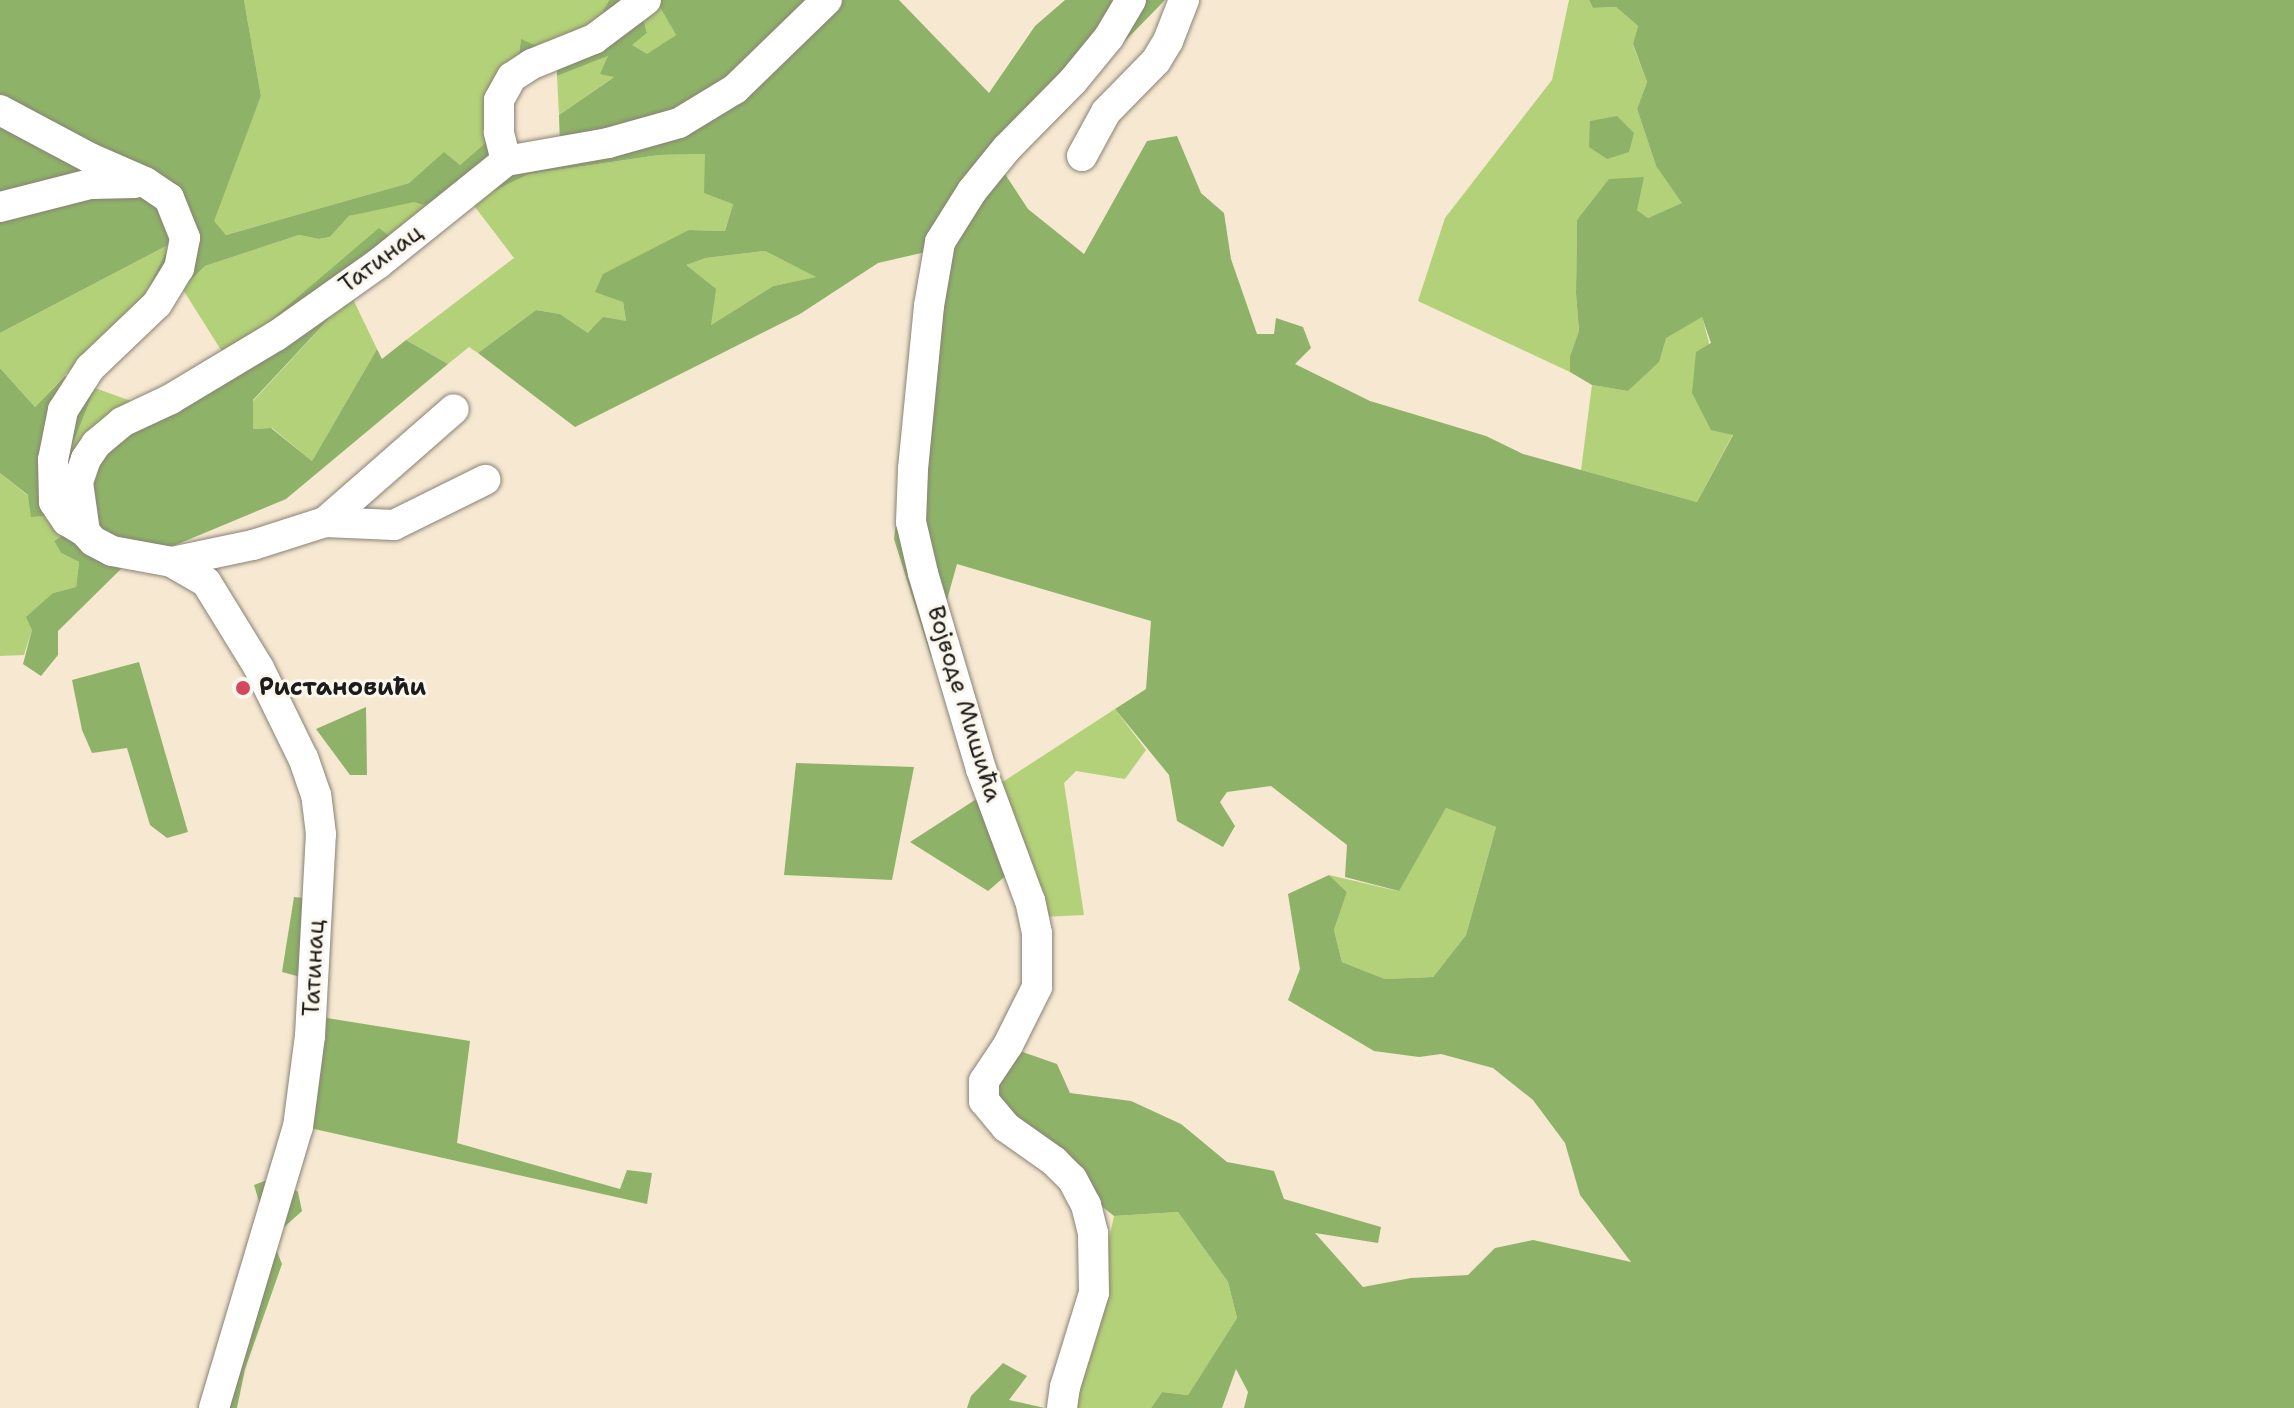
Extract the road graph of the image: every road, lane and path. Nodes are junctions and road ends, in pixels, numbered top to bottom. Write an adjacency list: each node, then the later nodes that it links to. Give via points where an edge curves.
1 (827, 0): 7 (street, Татинац, via 735,89 679,123 608,143)
2 (1131, 0): 16 (street, Војводе Мишића, via 1073,81 972,191 940,242 913,469 911,522 923,573 1037,933 1037,987 984,1081 984,1101 1006,1127 1072,1179 1093,1233 1094,1293)
3 (1184, 0): 6 (street, via 1162,51 1106,112)
4 (638, 3): 7 (street, via 594,39 512,77 499,100)
5 (0, 110): 8 (street)
6 (1082, 156)
7 (506, 161): 13 (street, Татинац, via 379,263 276,336 122,422 96,444 78,482)
8 (145, 182): 9 (street, via 90,184); 13 (street, via 169,198 185,238 179,268 157,304 90,368 63,410 53,460 54,502 67,521)
9 (0, 207)
10 (454, 409): 12 (street, Татинац)
11 (485, 480): 12 (street, Татинац, via 394,525)
12 (325, 522): 14 (street, Татинац, via 253,545)
13 (85, 532): 14 (street, Татинац, via 112,551)
14 (172, 562): 15 (street, Татинац, via 206,582 259,668 303,758 316,795 321,834 310,1036 298,1127)
15 (214, 1408)
16 (1062, 1408)

